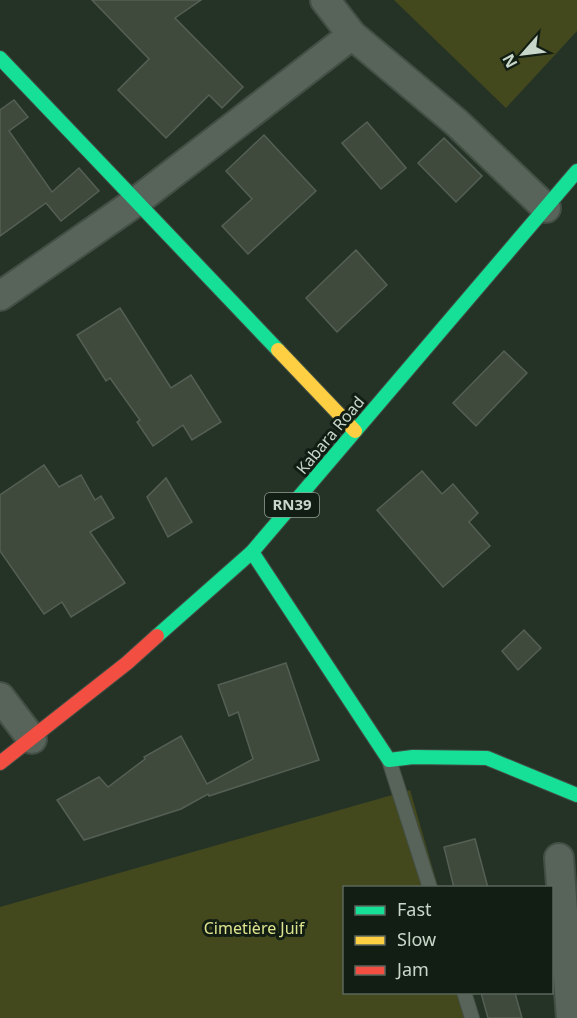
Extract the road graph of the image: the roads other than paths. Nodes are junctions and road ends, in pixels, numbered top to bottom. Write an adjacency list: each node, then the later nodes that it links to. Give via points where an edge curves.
1 (326, 0): 2 (street)
2 (352, 35): 5 (street); 6 (street, via 457,123)
3 (0, 58): 5 (street)
4 (577, 171): 6 (street, Kabara Road / RN39)
5 (137, 201): 7 (street); 8 (street)
6 (546, 208): 8 (street, Kabara Road / RN39)
7 (0, 296)
8 (355, 431): 9 (street, Kabara Road / RN39)
9 (252, 552): 11 (street, Kabara Road / RN39, via 128,663); 12 (street)
10 (0, 697): 11 (street)
11 (32, 739): 13 (street, Kabara Road / RN39)
12 (389, 760): 14 (street, via 412,756 487,758); 16 (lane)
13 (0, 763)
14 (577, 795)
15 (559, 858): 19 (street)
16 (429, 886)
17 (464, 994): 18 (lane)
18 (472, 1018)
19 (571, 1018)

